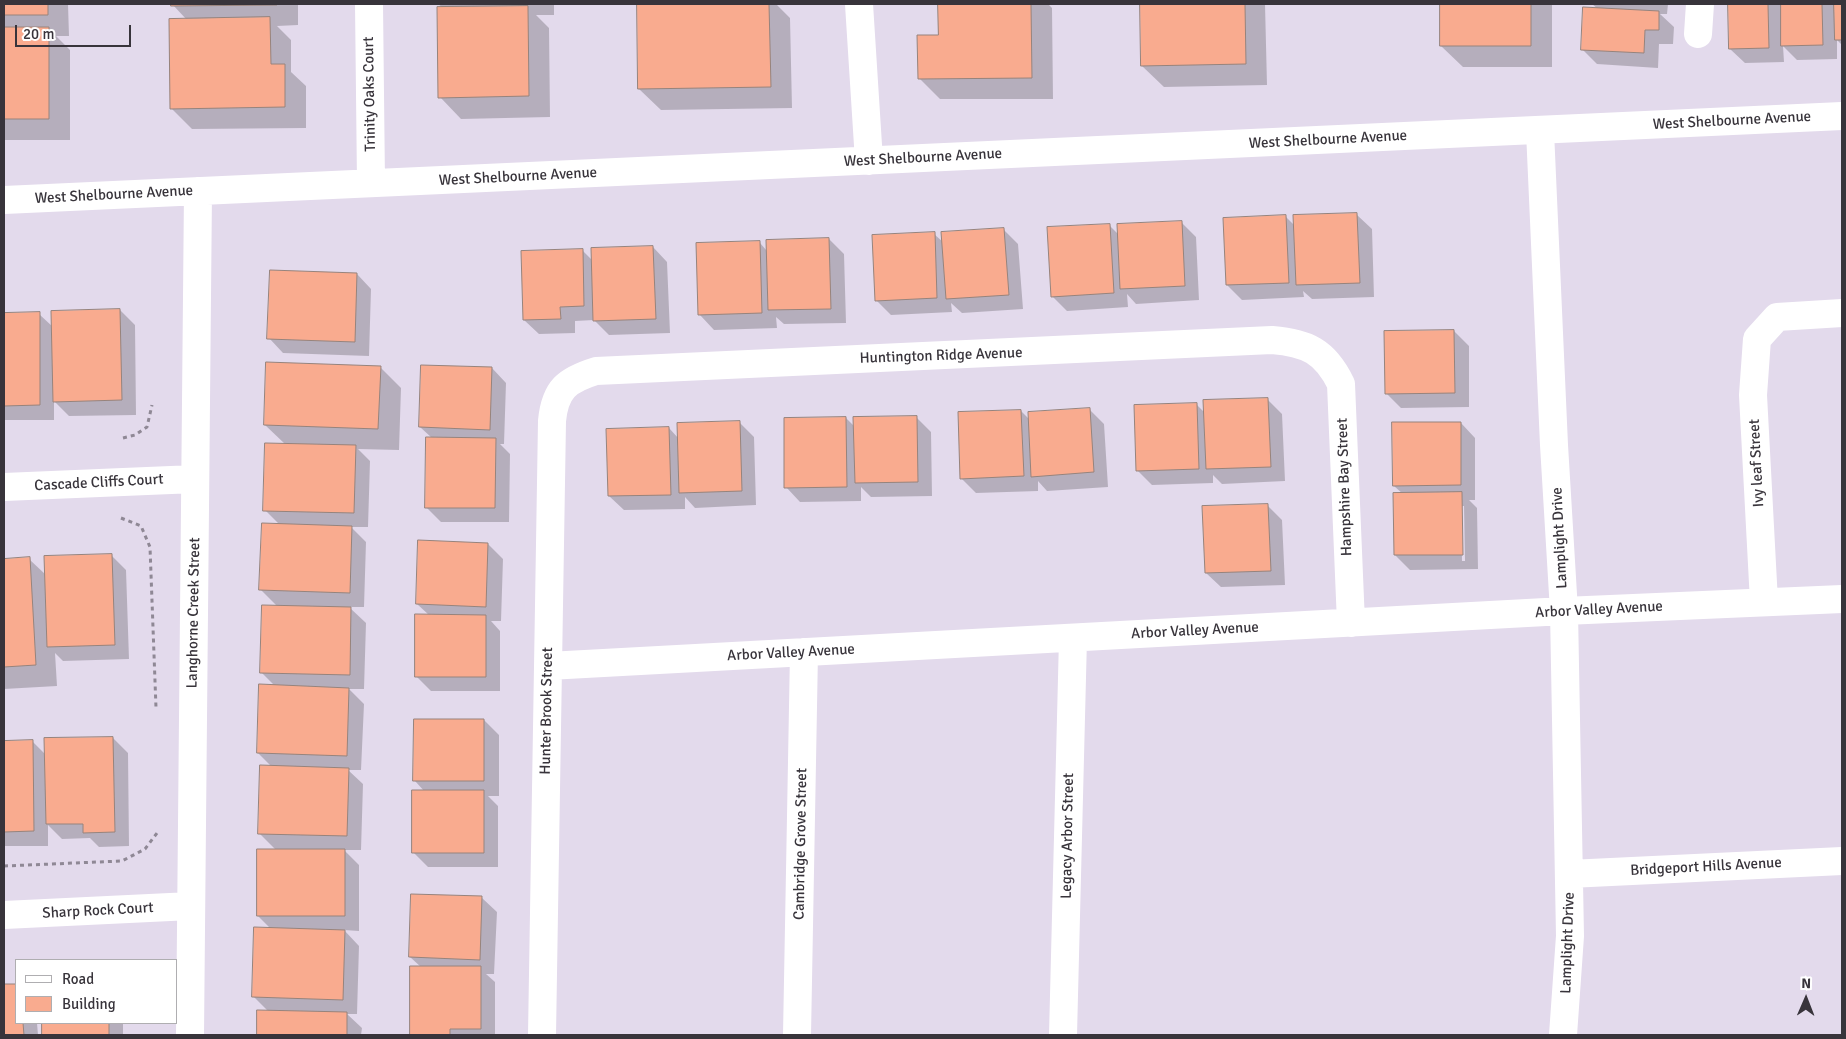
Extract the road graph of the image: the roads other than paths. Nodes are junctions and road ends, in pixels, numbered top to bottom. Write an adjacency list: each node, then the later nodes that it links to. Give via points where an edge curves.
1 (369, 4): 8 (street, Trinity Oaks Court)
2 (859, 4): 7 (street)
3 (1700, 4): 4 (street)
4 (1698, 34)
5 (1842, 116): 6 (street, West Shelbourne Avenue)
6 (1540, 130): 7 (street, West Shelbourne Avenue); 18 (street, Lamplight Drive)
7 (869, 160): 8 (street, West Shelbourne Avenue)
8 (371, 183): 9 (street, West Shelbourne Avenue)
9 (198, 191): 10 (street, West Shelbourne Avenue); 14 (street, Langhorne Creek Street)
10 (4, 200)
11 (1842, 313): 17 (street, Ivy leaf Street, via 1777,317 1757,339 1753,395)
12 (1322, 356): 13 (street, Huntington Ridge Avenue, via 1308,347 1272,340 596,371 575,378); 19 (street, Hampshire Bay Street, via 1341,384)
13 (562, 389): 22 (street, Hunter Brook Street, via 554,403 552,421)
14 (195, 479): 15 (street, Cascade Cliffs Court); 25 (street, Langhorne Creek Street)
15 (4, 488)
16 (1842, 599): 17 (street, Arbor Valley Avenue)
17 (1764, 602): 18 (street, Arbor Valley Avenue)
18 (1564, 611): 19 (street, Arbor Valley Avenue); 24 (street, Lamplight Drive)
19 (1351, 623): 20 (street, Arbor Valley Avenue)
20 (1073, 638): 21 (street, Arbor Valley Avenue); 30 (street, Legacy Arbor Street)
21 (804, 652): 22 (street, Arbor Valley Avenue); 29 (street, Cambridge Grove Street)
22 (548, 666): 28 (street, Hunter Brook Street)
23 (1842, 861): 24 (street, Bridgeport Hills Avenue)
24 (1569, 874): 31 (street, Lamplight Drive, via 1570,936)
25 (191, 906): 26 (street, Sharp Rock Court); 27 (street, Langhorne Creek Street)
26 (4, 915)
27 (190, 1035)
28 (542, 1035)
29 (797, 1035)
30 (1063, 1035)
31 (1563, 1035)

